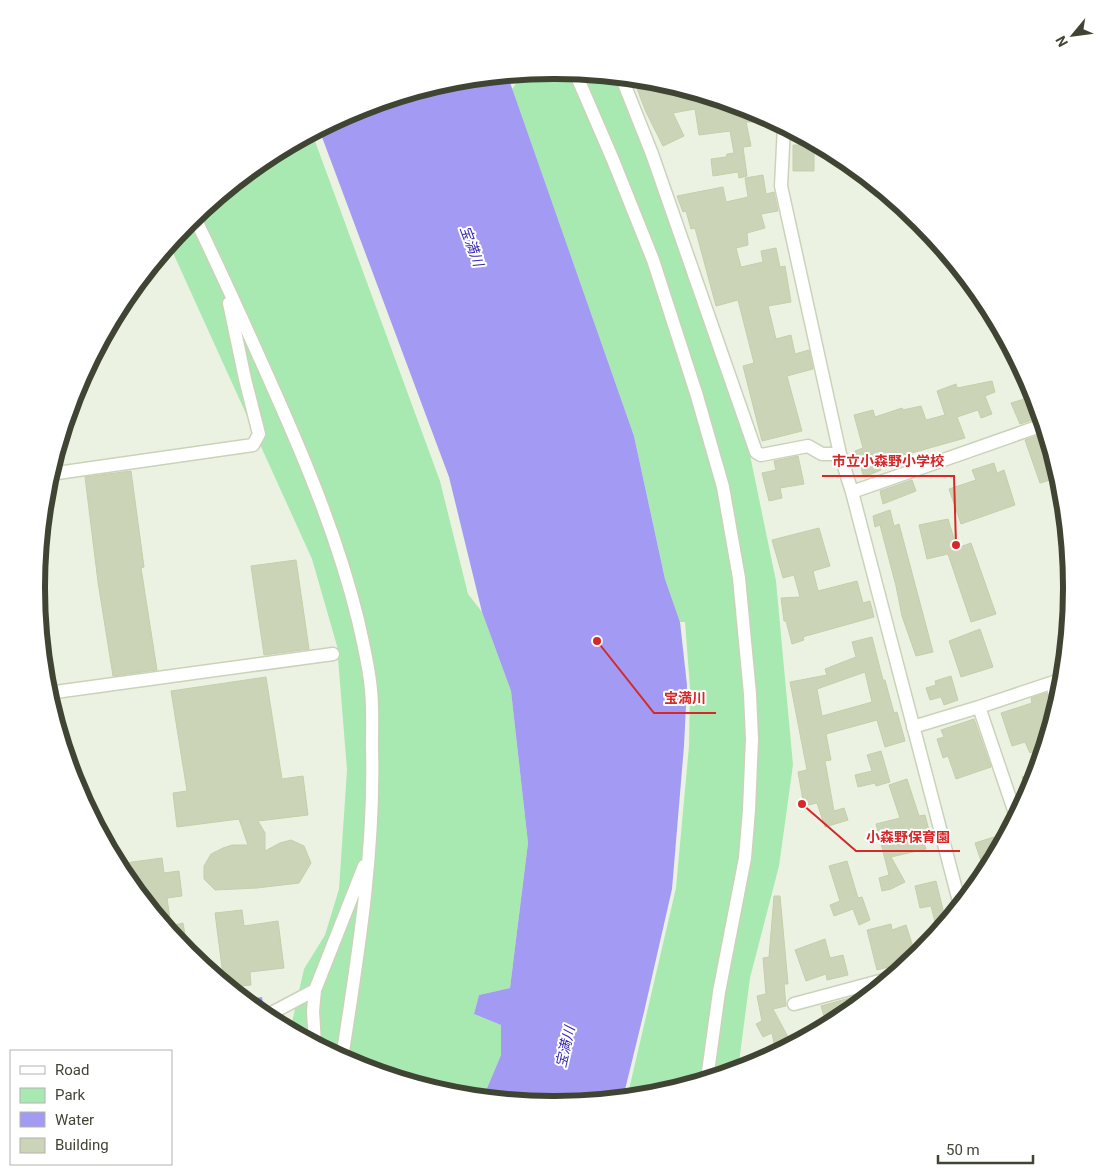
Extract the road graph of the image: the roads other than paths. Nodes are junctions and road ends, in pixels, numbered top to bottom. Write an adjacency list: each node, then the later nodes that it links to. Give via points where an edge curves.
1 (579, 80): 24 (street, via 653,260 697,396 723,487 739,578 752,729 752,769 744,858)
2 (623, 83): 7 (street, via 652,154 756,452 761,455 808,446 822,454)
3 (784, 133): 7 (street, via 781,186)
4 (198, 224): 5 (street)
5 (224, 278): 8 (street, via 259,434 253,444); 16 (street, via 311,475 353,601 371,689 373,778)
6 (1037, 427): 9 (street)
7 (840, 454): 9 (street)
8 (58, 473)
9 (852, 492): 14 (street)
10 (333, 654): 12 (street)
11 (1054, 682): 13 (street)
12 (56, 692)
13 (979, 707): 14 (street); 15 (street)
14 (913, 727): 17 (street)
15 (1013, 808)
16 (370, 852): 19 (street); 23 (street)
17 (958, 897)
18 (875, 982): 20 (street)
19 (315, 990): 21 (street); 22 (street)
20 (794, 1004)
21 (272, 1012)
22 (315, 1036)
23 (343, 1051)
24 (708, 1072)

